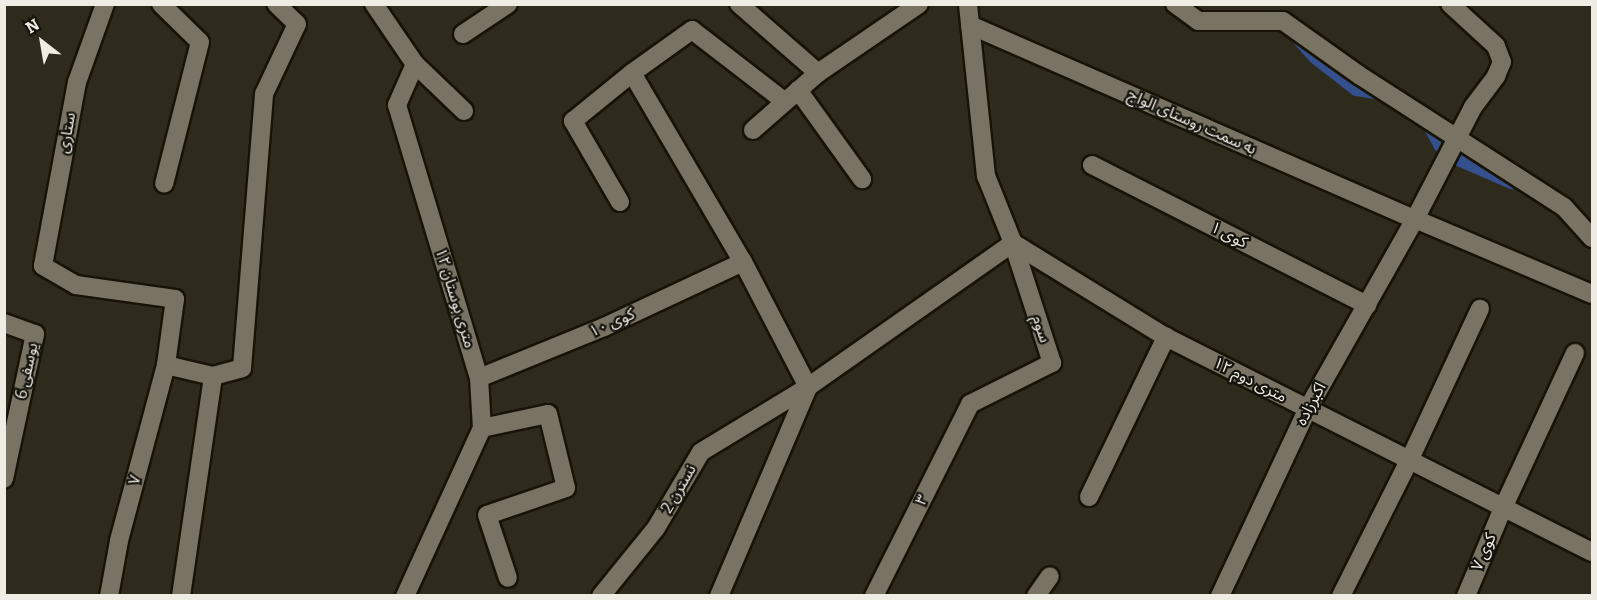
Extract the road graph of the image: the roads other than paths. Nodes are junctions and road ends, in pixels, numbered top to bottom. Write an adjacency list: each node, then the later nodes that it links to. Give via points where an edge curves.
1 (105, 4): 28 (street, ستاری, via 77,82)
2 (161, 4): 22 (street, via 200,42)
3 (276, 4): 36 (street, via 297,24 264,94 242,368)
4 (508, 4): 12 (street)
5 (739, 4): 15 (street)
6 (919, 4): 15 (street)
7 (968, 4): 11 (street)
8 (1175, 4): 19 (street, via 1198,21 1282,21)
9 (1450, 4): 19 (street, اکبرزاده, via 1496,46 1502,63)
10 (377, 6): 13 (street)
11 (970, 25): 24 (street, به سمت روستای الواج); 26 (street, via 986,176)
12 (464, 34)
13 (415, 64): 17 (street); 37 (street, ۱۲ متری بوستان, via 397,105)
14 (632, 73): 16 (street, via 692,30); 23 (street, via 573,121); 27 (street)
15 (818, 73): 16 (street)
16 (791, 95): 18 (street); 21 (street)
17 (464, 111)
18 (753, 130)
19 (1458, 137): 24 (street, اکبرزاده); 25 (street, via 1564,207)
20 (1092, 165): 30 (street, کوی ۱)
21 (862, 179)
22 (164, 184)
23 (620, 202)
24 (1414, 219): 29 (street, به سمت روستای الواج); 30 (street, اکبرزاده)
25 (1593, 238)
26 (1013, 243): 33 (street, ۱۲ متری دوم); 38 (street, نسترن 2); 39 (street, سوم, via 1052,363)
27 (743, 262): 37 (street, کوی ۱۰, via 604,327); 38 (street)
28 (43, 266): 35 (street, ۷, via 76,285 176,299)
29 (1593, 294)
30 (1367, 305): 40 (street, اکبرزاده)
31 (1480, 309): 42 (street)
32 (4, 323): 43 (street, یوسفی 6, via 35,334)
33 (1166, 337): 40 (street, ۱۲ متری دوم); 44 (street)
34 (1575, 353): 45 (street, کوی ۷)
35 (166, 365): 36 (street); 50 (street, ۷, via 119,541)
36 (213, 376): 51 (street)
37 (478, 378): 41 (street, ۱۲ متری بوستان)
38 (808, 387): 49 (street); 53 (street, نسترن 2, via 701,452 656,528)
39 (970, 404): 54 (street, ۳)
40 (1307, 410): 42 (street, ۱۲ متری دوم); 56 (street, اکبرزاده)
41 (482, 428): 48 (street, via 548,414 566,488 487,515); 52 (street, ۱۲ متری بوستان)
42 (1409, 461): 45 (street, ۱۲ متری دوم); 57 (street)
43 (4, 479)
44 (1089, 497)
45 (1503, 508): 46 (street, ۱۲ متری دوم); 58 (street, کوی ۷)
46 (1593, 552)
47 (1050, 576): 55 (street)
48 (508, 578)
49 (723, 594)
50 (109, 596)
51 (181, 596)
52 (405, 596)
53 (601, 596)
54 (874, 596)
55 (1036, 596)
56 (1220, 596)
57 (1341, 596)
58 (1466, 596)

